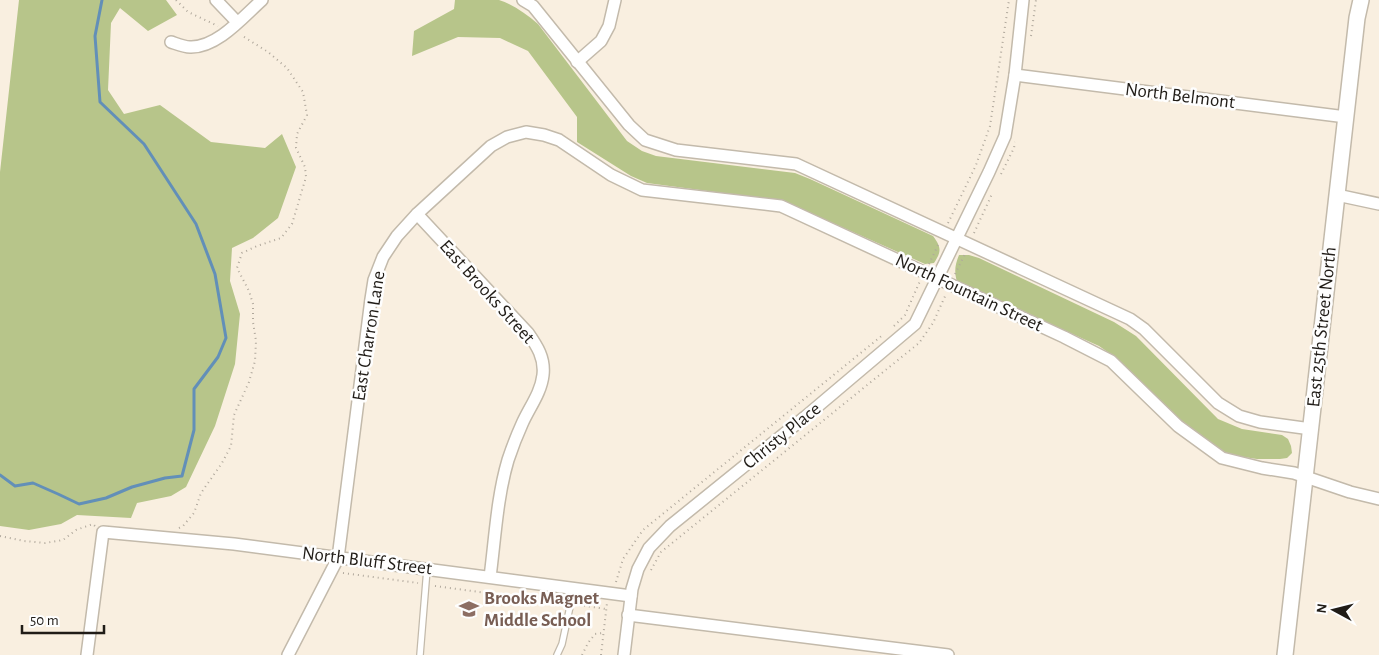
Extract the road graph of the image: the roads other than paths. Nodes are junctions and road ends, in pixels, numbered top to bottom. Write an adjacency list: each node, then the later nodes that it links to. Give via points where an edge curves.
1 (216, 0): 7 (street)
2 (262, 0): 7 (street)
3 (523, 0): 9 (street, via 533,6)
4 (615, 0): 9 (street, via 609,26 601,41)
5 (1024, 0): 10 (street, Christy Place)
6 (1361, 0): 11 (street, East 25th Street North)
7 (238, 28): 8 (street, via 208,44 190,47)
8 (171, 42)
9 (577, 62): 16 (street, via 645,140 676,150 796,164)
10 (1015, 75): 11 (street, North Belmont); 16 (street, Christy Place, via 1004,136)
11 (1346, 117): 13 (street, East 25th Street North)
12 (536, 134): 15 (street, East Charron Lane, via 526,132 507,137 491,146); 17 (street, North Fountain Street, via 559,140 611,176 642,190 781,206)
13 (1337, 195): 14 (street); 18 (street, East 25th Street North)
14 (1379, 204)
15 (417, 214): 21 (street, East Charron Lane, via 383,257 374,280); 23 (street, East Brooks Street, via 528,333 543,362 539,391 508,460)
16 (957, 238): 17 (street, Christy Place); 18 (street, via 1130,319 1218,403 1239,416)
17 (938, 278): 19 (street, North Fountain Street, via 1111,361 1178,426 1222,458); 25 (street, Christy Place, via 915,324 670,526 649,548 638,569)
18 (1311, 429): 19 (street, East 25th Street North)
19 (1306, 477): 20 (street, North Fountain Street); 33 (street, East 25th Street North)
20 (1379, 499)
21 (338, 558): 22 (street, North Bluff Street); 27 (street, North Bluff Street, via 103,532); 28 (street, East Charron Lane)
22 (427, 569): 23 (street, North Bluff Street); 29 (lane)
23 (490, 577): 24 (street, North Bluff Street)
24 (574, 588): 25 (street, North Bluff Street); 30 (lane)
25 (631, 596): 26 (street, Christy Place)
26 (628, 615): 31 (street, Christy Place); 32 (street)
27 (88, 655)
28 (288, 655)
29 (420, 655)
30 (557, 655)
31 (624, 655)
32 (948, 655)
33 (1285, 655)

